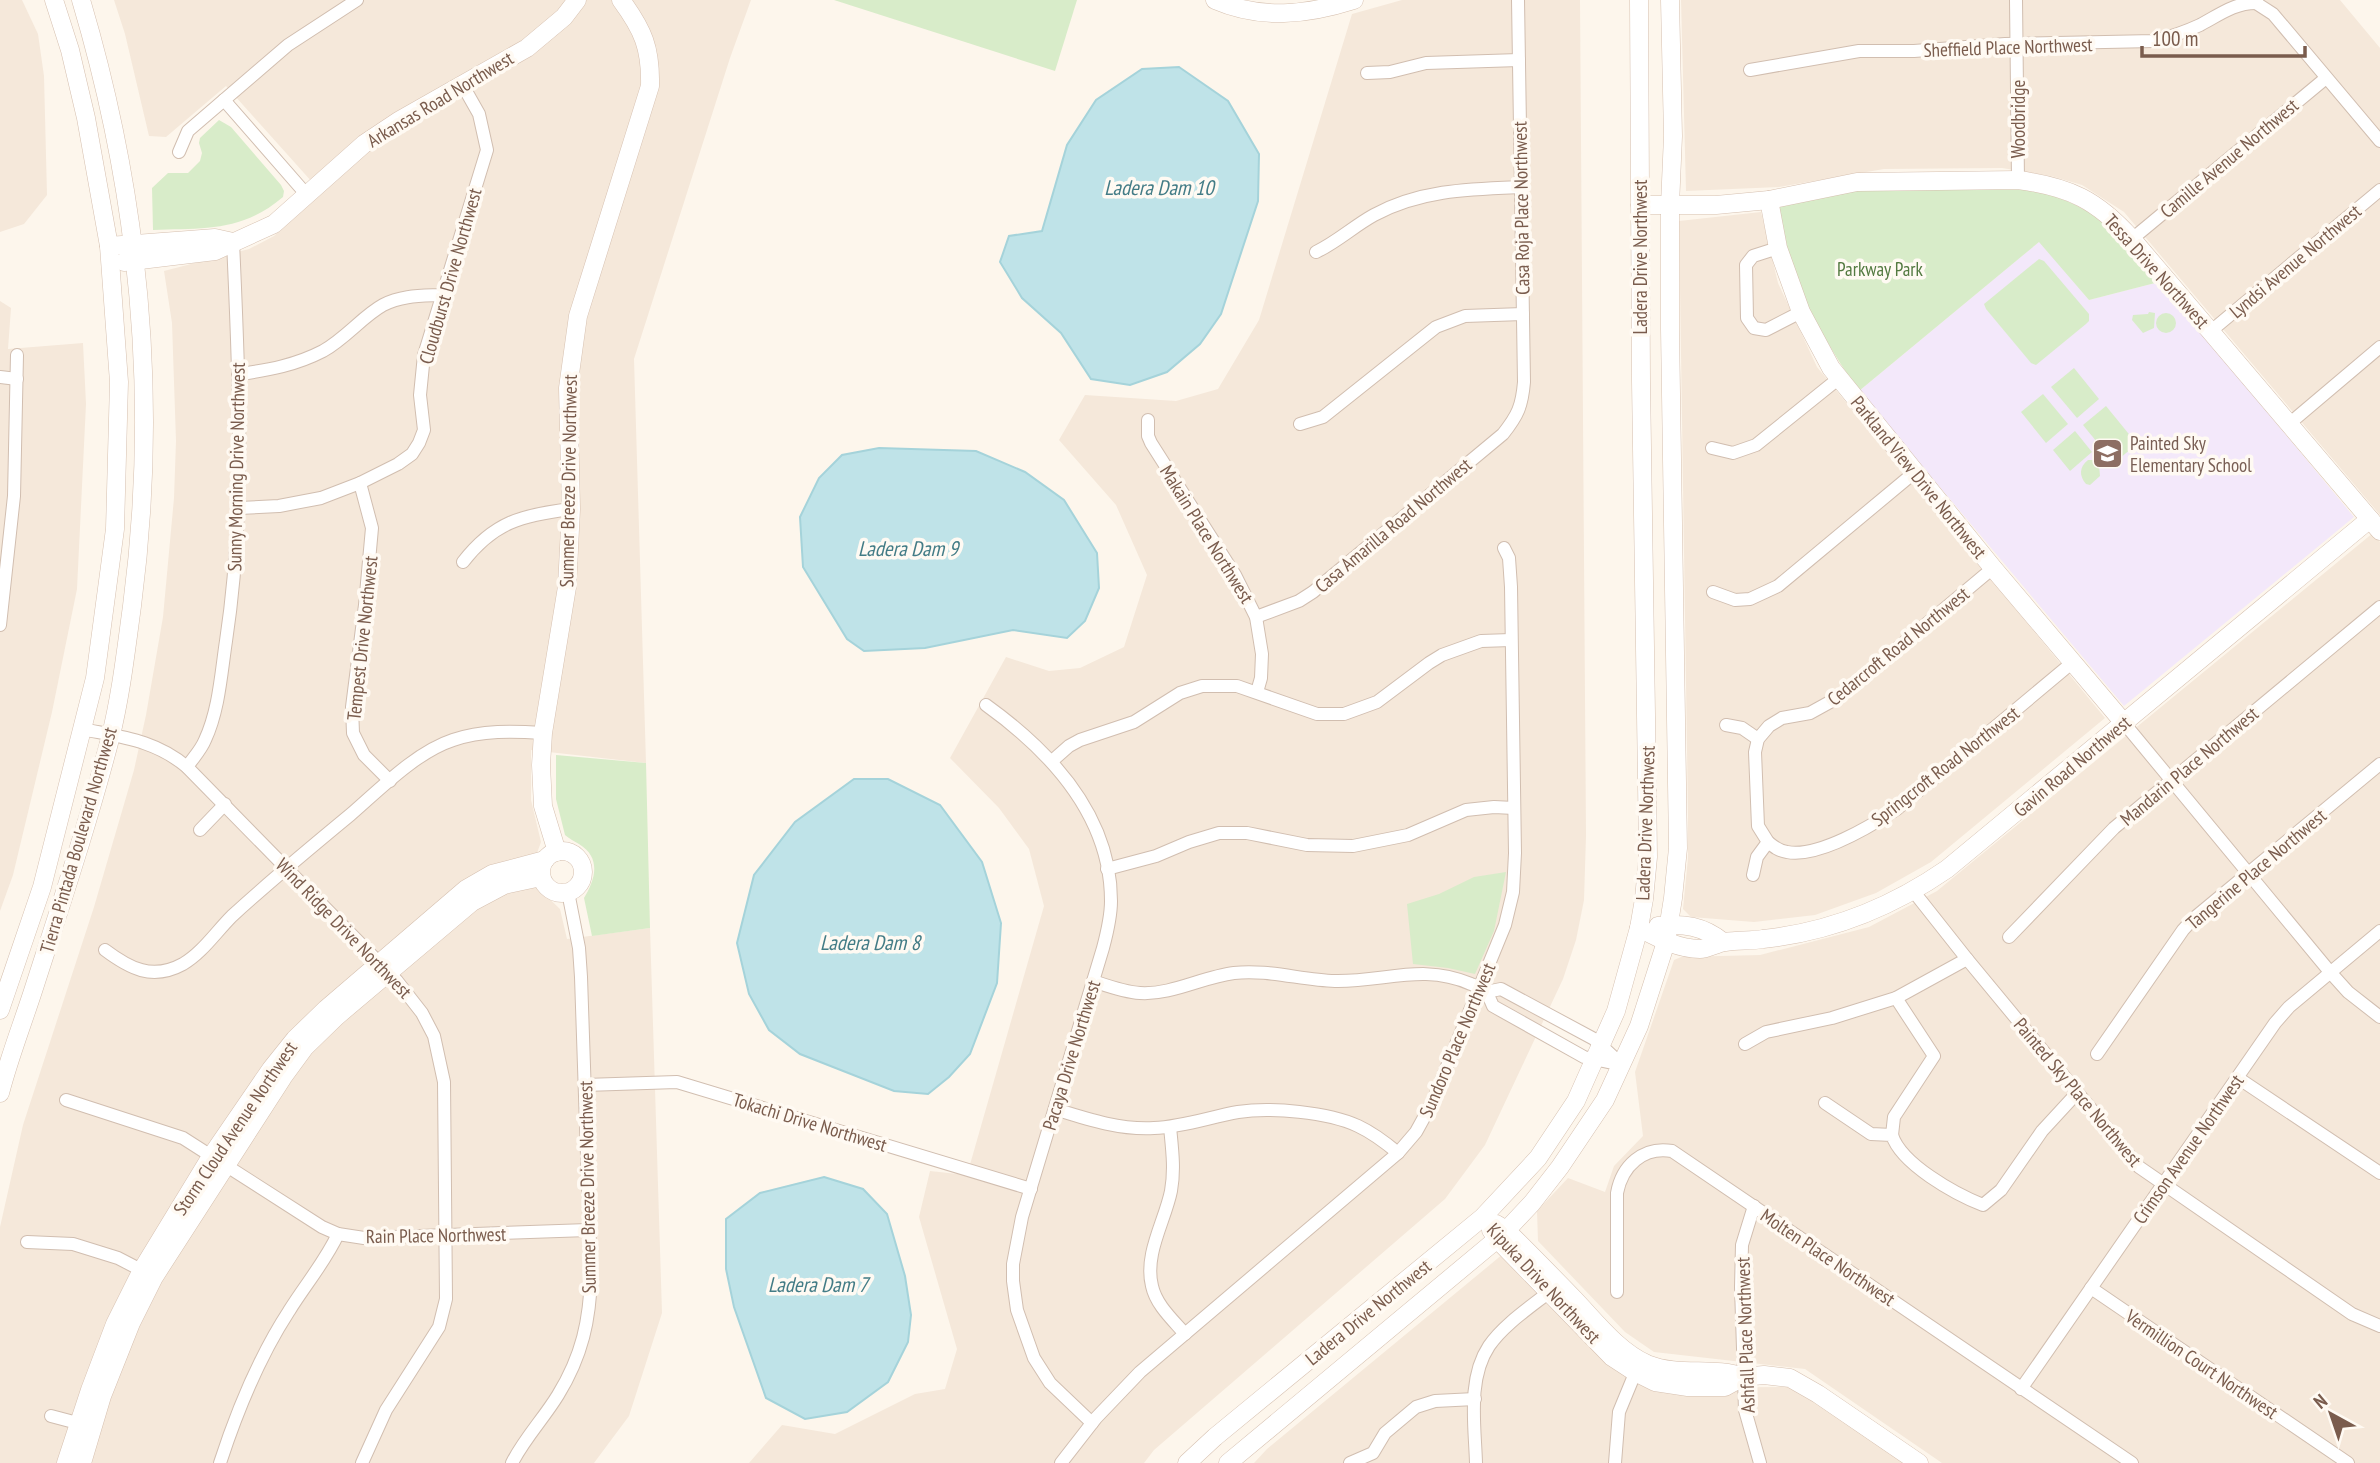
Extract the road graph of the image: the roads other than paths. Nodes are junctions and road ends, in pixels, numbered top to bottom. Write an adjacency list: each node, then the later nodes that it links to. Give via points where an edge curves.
1 (54, 0): 34 (street, Tierra Pintada Boulevard Northwest, via 86,118)
2 (82, 0): 32 (street, Tierra Pintada Boulevard Northwest, via 105,87)
3 (357, 0): 19 (street, via 288,45)
4 (577, 0): 18 (street, Arkansas Road Northwest, via 564,18 527,48)
5 (621, 0): 53 (street, Summer Breeze Drive Northwest, via 646,43 650,86 578,316 568,388)
6 (1215, 0): 7 (street, via 1255,13 1276,13 1317,10)
7 (1354, 0)
8 (1518, 0): 14 (street, Casa Roja Place Northwest)
9 (1639, 0): 27 (street, Ladera Drive Northwest)
10 (1670, 0): 28 (street, Ladera Drive Northwest)
11 (2016, 0): 13 (street, Woodbridge)
12 (2256, 1): 13 (street, Sheffield Place Northwest, via 2154,41); 17 (street, via 2273,14)
13 (2017, 43): 15 (street, Sheffield Place Northwest, via 1859,51); 22 (street, Woodbridge)
14 (1519, 60): 16 (street, via 1426,63); 23 (street, Casa Roja Place Northwest)
15 (1750, 70)
16 (1367, 73)
17 (2326, 78): 20 (street); 29 (street, Camille Avenue Northwest)
18 (462, 84): 25 (street, Arkansas Road Northwest, via 380,132); 35 (street, Cloudburst Drive Northwest, via 479,114 487,150)
19 (224, 100): 21 (street, via 188,131); 25 (street)
20 (2380, 141)
21 (179, 152)
22 (2018, 180): 26 (street, Tessa Drive Northwest, via 1857,181); 29 (street, Tessa Drive Northwest, via 2073,192 2102,209)
23 (1521, 187): 33 (street, via 1456,189 1400,203); 37 (street, Casa Roja Place Northwest)
24 (2380, 190): 38 (street, Lyndsi Avenue Northwest)
25 (306, 194): 30 (street, Arkansas Road Northwest, via 274,224)
26 (1769, 200): 28 (street, Tessa Drive Northwest); 31 (street, Parkland View Drive Northwest)
27 (1640, 205): 28 (street, Tessa Drive Northwest); 88 (street, Ladera Drive Northwest, via 1648,858)
28 (1670, 205): 90 (street, Ladera Drive Northwest, via 1678,848)
29 (2132, 239): 38 (street, Tessa Drive Northwest)
30 (233, 242): 32 (street, Arkansas Road Northwest, via 215,238); 41 (street, Sunny Morning Drive Northwest)
31 (1779, 248): 36 (street, Parkland View Drive Northwest); 36 (street, via 1753,256 1746,264 1747,318 1754,328 1766,330)
32 (135, 252): 34 (street, Arkansas Road Northwest); 70 (street, Tierra Pintada Boulevard Northwest, via 144,410 141,518)
33 (1316, 253)
34 (109, 255): 68 (street, Tierra Pintada Boulevard Northwest, via 120,382 115,529 95,678)
35 (442, 295): 41 (street, via 407,296 383,306 314,355 274,370); 51 (street, Cloudburst Drive Northwest, via 424,355 420,396 424,430 419,443 398,464)
36 (1801, 312): 44 (street, Parkland View Drive Northwest)
37 (1523, 314): 45 (street, Casa Roja Place Northwest, via 1524,382); 47 (street, via 1465,316 1436,327 1323,417)
38 (2211, 331): 48 (street, Tessa Drive Northwest)
39 (2380, 347): 48 (street)
40 (17, 355): 43 (street)
41 (240, 374): 52 (street, Sunny Morning Drive Northwest)
42 (0, 377): 43 (street)
43 (16, 379): 61 (street, via 14,496)
44 (1838, 379): 49 (street, via 1756,446 1733,453); 50 (street, Parkland View Drive Northwest)
45 (1518, 416): 60 (street, Casa Amarilla Road Northwest, via 1503,434 1313,592)
46 (1148, 420): 60 (street, Makain Place Northwest, via 1151,443 1235,575)
47 (1300, 424)
48 (2289, 424): 54 (street, Tessa Drive Northwest)
49 (1712, 448)
50 (1915, 472): 57 (street, Parkland View Drive Northwest); 58 (street, via 1772,590 1735,600)
51 (359, 483): 52 (street, Cloudburst Drive Northwest, via 321,498); 76 (street, Tempest Drive Northwest, via 372,528 353,733 363,755)
52 (239, 508): 74 (street, Sunny Morning Drive Northwest, via 232,601 215,712 205,742)
53 (570, 509): 56 (street, via 513,521 479,541); 69 (street, Summer Breeze Drive Northwest, via 567,587)
54 (2376, 520): 66 (street, Gavin Road Northwest)
55 (1504, 548): 62 (street, Sundoro Place Northwest, via 1511,587)
56 (463, 562)
57 (1993, 568): 63 (street, Parkland View Drive Northwest); 71 (street, Cedarcroft Road Northwest, via 1839,697 1810,713 1782,718)
58 (1713, 592)
59 (2380, 607): 75 (street, Mandarin Place Northwest)
60 (1256, 617): 64 (street, Makain Place Northwest, via 1262,654)
61 (0, 625)
62 (1511, 640): 64 (street, via 1481,641 1442,655 1377,702 1344,714 1317,713); 78 (street, Sundoro Place Northwest)
63 (2073, 662): 66 (street, Parkland View Drive Northwest); 80 (street, Springcroft Road Northwest, via 1871,826 1804,852 1785,852)
64 (1257, 692): 72 (street, via 1221,685 1189,689 1134,722 1080,740)
65 (986, 705): 72 (street, Pacaya Drive Northwest)
66 (2124, 723): 75 (street); 87 (street, Gavin Road Northwest)
67 (1726, 725): 71 (street, via 1742,728)
68 (82, 729): 70 (street, Wind Ridge Drive Northwest); 99 (street, Tierra Pintada Boulevard Northwest, via 42,887)
69 (543, 733): 76 (street, via 500,731 452,740); 81 (street, Summer Breeze Drive Northwest)
70 (111, 735): 74 (street, Wind Ridge Drive Northwest, via 154,745); 107 (street, Tierra Pintada Boulevard Northwest, via 78,854)
71 (1758, 739): 80 (street, via 1758,825)
72 (1052, 761): 83 (street, Pacaya Drive Northwest, via 1088,815)
73 (2380, 764): 84 (street, Tangerine Place Northwest)
74 (187, 767): 77 (street, Wind Ridge Drive Northwest)
75 (2172, 780): 84 (street); 91 (street, Mandarin Place Northwest, via 2114,828)
76 (390, 781): 82 (street)
77 (225, 804): 79 (street); 82 (street, Wind Ridge Drive Northwest)
78 (1514, 808): 83 (street, via 1466,810 1408,835 1353,846 1219,834); 97 (street, Sundoro Place Northwest, via 1513,892)
79 (200, 830)
80 (1768, 842): 85 (street, via 1757,857)
81 (548, 863): 86 (street, via 548,888); 86 (street, via 568,852 583,867 581,882); 94 (street, Storm Cloud Avenue Northwest, via 472,902)
82 (287, 868): 92 (street, via 181,965 153,972 129,968); 94 (street, Wind Ridge Drive Northwest)
83 (1107, 869): 96 (street, Pacaya Drive Northwest, via 1110,919)
84 (2249, 873): 95 (street); 103 (street, Tangerine Place Northwest, via 2183,930)
85 (1753, 875)
86 (568, 892): 106 (street, Summer Breeze Drive Northwest, via 579,948)
87 (1914, 892): 90 (street, Gavin Road Northwest, via 1817,930 1765,939 1723,942 1707,929); 93 (street, Painted Sky Place Northwest)
88 (1639, 928): 90 (street, Gavin Road Northwest); 102 (street, Ladera Drive Northwest, via 1616,1011)
89 (2380, 931): 95 (street, Crimson Avenue Northwest)
90 (1667, 934): 104 (street, Ladera Drive Northwest)
91 (2008, 937)
92 (105, 950)
93 (1967, 959): 98 (street); 108 (street, Painted Sky Place Northwest)
94 (384, 967): 115 (street, Storm Cloud Avenue Northwest, via 304,1047); 124 (street, Wind Ridge Drive Northwest, via 422,1013 439,1053 444,1082)
95 (2330, 972): 100 (street); 105 (street, Crimson Avenue Northwest, via 2288,1007)
96 (1093, 981): 97 (street, via 1149,993 1233,973 1337,981 1422,972 1455,977); 111 (street, Pacaya Drive Northwest)
97 (1483, 990): 102 (street, via 1493,1006 1584,1057); 102 (street, via 1501,989 1594,1039); 114 (street, Sundoro Place Northwest, via 1432,1103)
98 (1896, 998): 101 (street, via 1832,1018 1766,1031); 113 (street, via 1934,1056 1894,1117)
99 (0, 1010)
100 (2380, 1017)
101 (1745, 1044)
102 (1597, 1053): 104 (street); 120 (street, Ladera Drive Northwest, via 1576,1101 1538,1158)
103 (2097, 1054)
104 (1622, 1065): 123 (street, Ladera Drive Northwest, via 1583,1136)
105 (2238, 1078): 116 (street); 117 (street, Crimson Avenue Northwest)
106 (585, 1085): 118 (street, Tokachi Drive Northwest, via 677,1082); 121 (street, Summer Breeze Drive Northwest)
107 (0, 1093)
108 (2077, 1093): 113 (street, via 2042,1131 2001,1190 1983,1205 1908,1160); 117 (street, Painted Sky Place Northwest, via 2139,1167)
109 (66, 1100): 115 (street, Rain Place Northwest, via 183,1138)
110 (1825, 1103): 113 (street, via 1871,1135)
111 (1055, 1109): 112 (street, via 1105,1124); 118 (street, Pacaya Drive Northwest)
112 (1170, 1126): 114 (street, via 1242,1111 1323,1116 1358,1126); 131 (street, via 1173,1179 1150,1277 1154,1294)
113 (1892, 1135)
114 (1398, 1153): 131 (street, Sundoro Place Northwest)
115 (219, 1160): 122 (street, Rain Place Northwest); 126 (street, Storm Cloud Avenue Northwest)
116 (2380, 1172)
117 (2163, 1185): 128 (street, Crimson Avenue Northwest); 130 (street, Painted Sky Place Northwest, via 2352,1314)
118 (1031, 1189): 137 (street, Pacaya Drive Northwest, via 1013,1264 1017,1310 1042,1371)
119 (1754, 1206): 129 (street, Molten Place Northwest, via 1672,1151 1661,1149 1637,1158 1620,1180 1617,1193); 133 (street, Ashfall Place Northwest, via 1742,1245); 134 (street, Molten Place Northwest)
120 (1483, 1217): 123 (street, Kipuka Drive Northwest); 145 (street, Ladera Drive Northwest)
121 (589, 1230): 124 (street, Rain Place Northwest); 143 (street, Summer Breeze Drive Northwest, via 590,1311 580,1350 559,1394)
122 (338, 1234): 124 (street, Rain Place Northwest, via 363,1238); 141 (street, via 263,1356)
123 (1502, 1234): 127 (street, Kipuka Drive Northwest); 146 (street, Ladera Drive Northwest)
124 (446, 1235): 142 (street, Wind Ridge Drive Northwest, via 446,1299 439,1327 386,1410)
125 (27, 1242): 126 (street, via 73,1244 118,1258)
126 (148, 1274): 138 (street, Storm Cloud Avenue Northwest)
127 (1554, 1288): 132 (street, Kipuka Drive Northwest, via 1612,1357); 135 (street, via 1490,1345 1476,1376)
128 (2091, 1288): 134 (street, Crimson Avenue Northwest); 153 (street, Vermillion Court Northwest)
129 (1617, 1292)
130 (2380, 1326)
131 (1185, 1334): 137 (street, Sundoro Place Northwest, via 1140,1372)
132 (1638, 1366): 133 (street, Kipuka Drive Northwest, via 1656,1382 1688,1387 1725,1387); 149 (street, via 1619,1412)
133 (1743, 1377): 150 (street, Ashfall Place Northwest, via 1745,1410); 151 (street, Kipuka Drive Northwest, via 1790,1378)
134 (2021, 1389): 152 (street, Molten Place Northwest)
135 (1475, 1399): 147 (street, via 1416,1407 1385,1433 1373,1453); 148 (street)
136 (51, 1416): 138 (street)
137 (1093, 1423): 144 (street, Sundoro Place Northwest)
138 (87, 1425): 139 (street, Storm Cloud Avenue Northwest); 140 (street, Storm Cloud Avenue Northwest)
139 (66, 1463)
140 (82, 1463)
141 (220, 1463)
142 (362, 1463)
143 (512, 1463)
144 (1061, 1463)
145 (1187, 1463)
146 (1228, 1463)
147 (1350, 1463)
148 (1476, 1463)
149 (1615, 1463)
150 (1760, 1463)
151 (1919, 1463)
152 (2132, 1463)
153 (2348, 1463)

